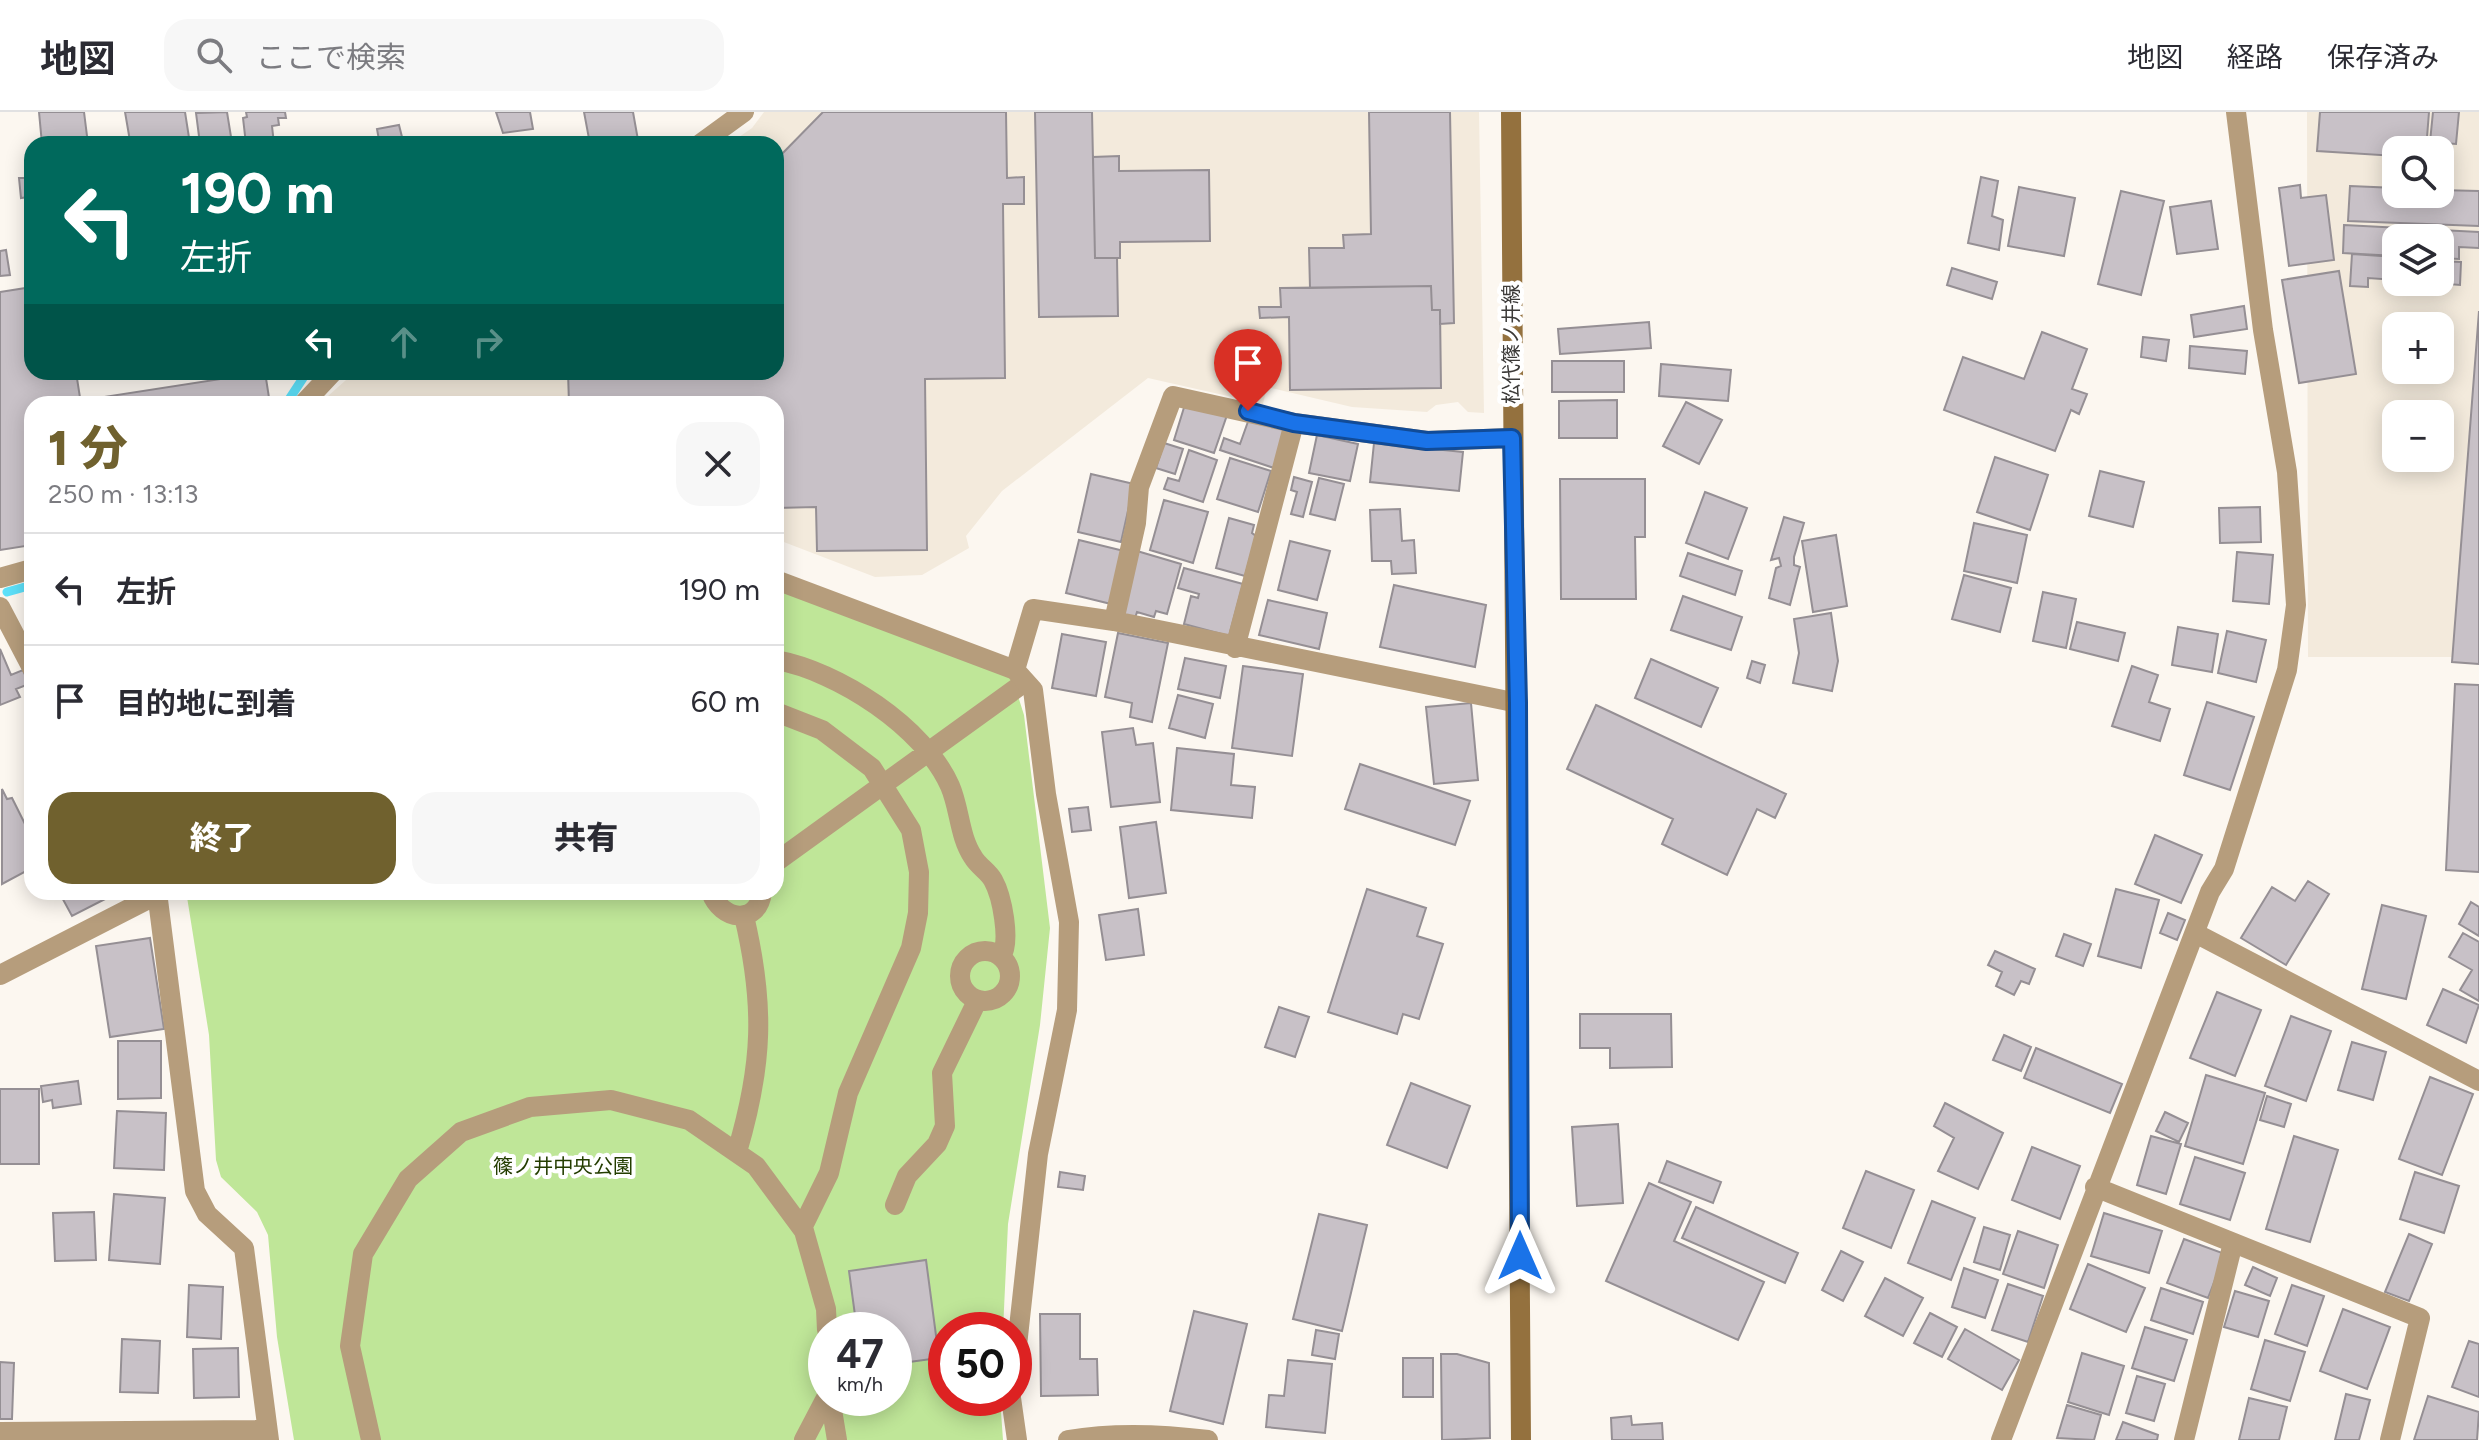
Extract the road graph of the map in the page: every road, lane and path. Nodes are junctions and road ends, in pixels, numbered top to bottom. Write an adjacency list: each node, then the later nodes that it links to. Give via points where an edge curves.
1 (744, 112): 4 (street)
2 (1511, 112): 8 (main road, 松代篠ノ井線)
3 (2236, 112): 28 (street, via 2287,472 2296,605 2287,670 2224,869)
4 (711, 136)
5 (326, 380): 6 (street)
6 (310, 396)
7 (1294, 423): 8 (street, via 1427,441); 13 (street, via 1173,396 1139,487); 14 (street)
8 (1512, 438): 18 (main road, 松代篠ノ井線)
9 (24, 571): 10 (street)
10 (0, 578)
11 (784, 583): 17 (street)
12 (0, 607): 15 (street)
13 (1114, 621): 14 (street); 17 (street, via 1033,609)
14 (1235, 648): 18 (street)
15 (24, 653)
16 (784, 662): 20 (street, via 808,666 868,699)
17 (1020, 676): 20 (street); 39 (street, via 1033,690 1069,922 1067,1010 1038,1154)
18 (1518, 703): 51 (main road, 松代篠ノ井線)
19 (784, 715): 21 (street, via 846,745)
20 (929, 752): 21 (street); 29 (street, via 950,786 973,858 992,877 1004,908)
21 (884, 784): 22 (street); 36 (street, via 911,830 919,872 918,913 911,948 848,1093 829,1173)
22 (784, 856)
23 (145, 900): 30 (street)
24 (160, 900): 44 (street, via 195,1191 207,1214 244,1248)
25 (714, 900): 27 (street, via 729,915)
26 (759, 900): 27 (street)
27 (744, 916): 33 (street, via 760,1010 759,1062)
28 (2195, 933): 32 (street); 34 (street)
29 (1001, 957): 31 (street, via 1010,971 1009,984 991,1001); 31 (street, via 990,950 972,953 962,964 959,978)
30 (0, 975)
31 (977, 1001): 35 (street, via 942,1073 945,1126 937,1144 907,1176)
32 (2479, 1081)
33 (737, 1152): 36 (street, via 756,1166); 45 (street, via 689,1120 611,1100 530,1107 461,1132 408,1179 363,1254 350,1346)
34 (2095, 1187): 37 (street); 52 (street)
35 (895, 1205)
36 (802, 1228): 38 (street)
37 (2233, 1243): 53 (street); 54 (street, via 2420,1318)
38 (826, 1312)
39 (1021, 1312)
40 (818, 1416): 46 (street)
41 (832, 1416): 47 (street)
42 (1014, 1416): 48 (street)
43 (0, 1432): 44 (street)
44 (268, 1435)
45 (371, 1440)
46 (804, 1440)
47 (837, 1440)
48 (1017, 1440)
49 (1068, 1440): 50 (street, via 1114,1434)
50 (1208, 1440)
51 (1521, 1440)
52 (2001, 1440)
53 (2184, 1440)
54 (2390, 1440)

